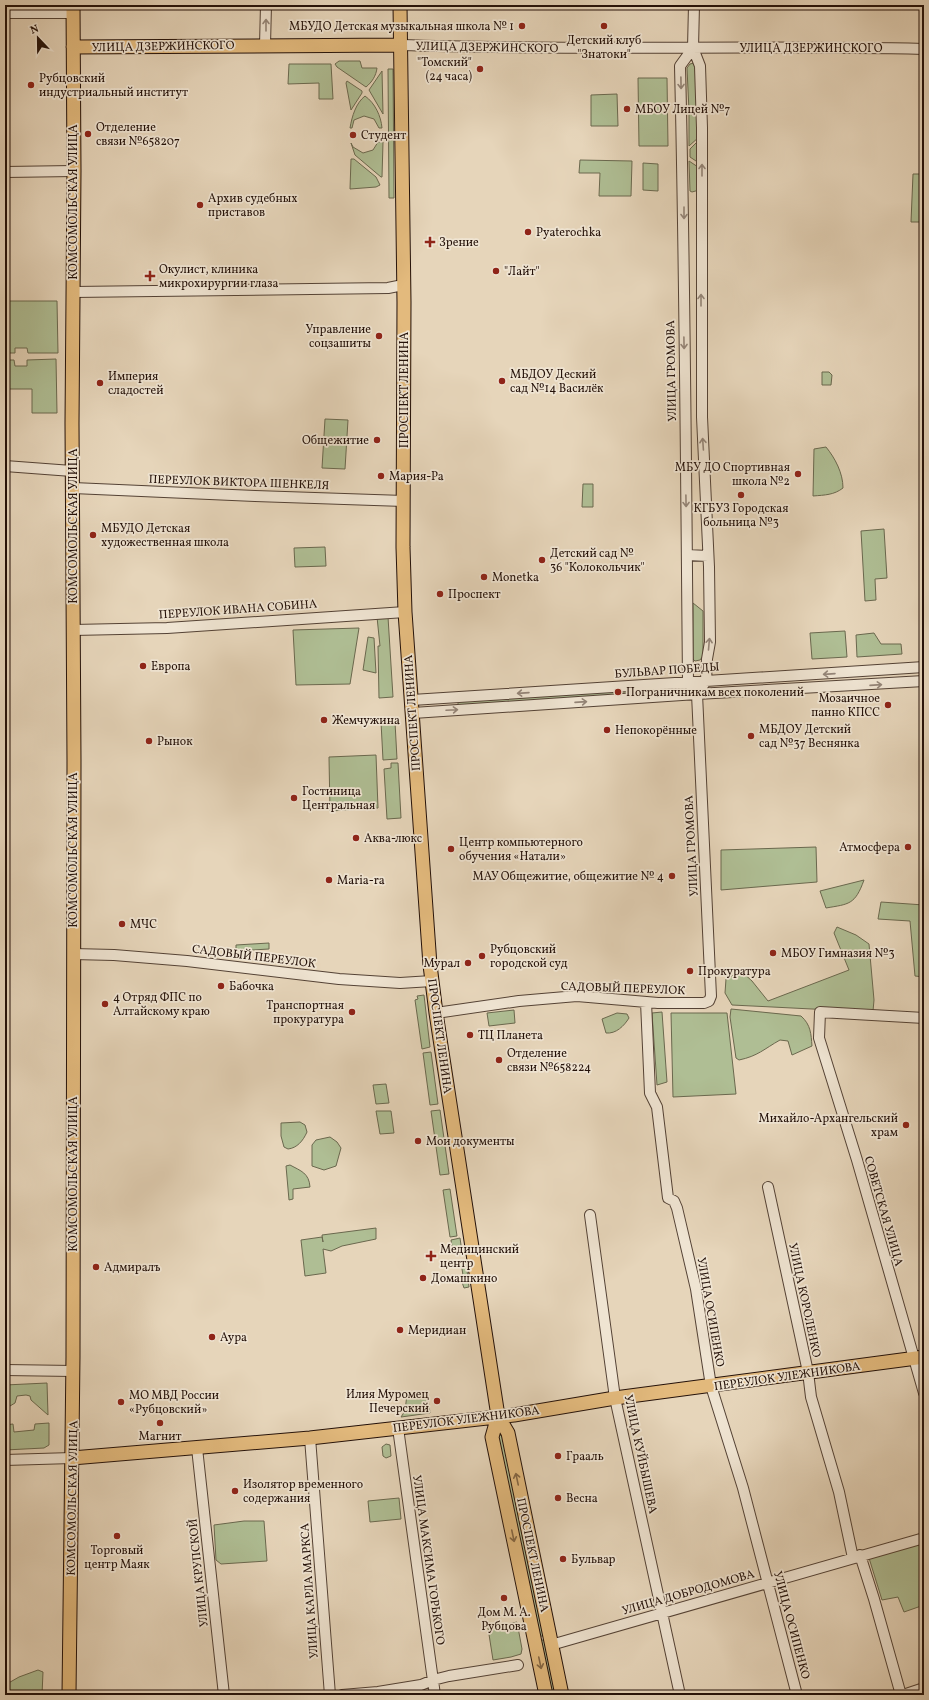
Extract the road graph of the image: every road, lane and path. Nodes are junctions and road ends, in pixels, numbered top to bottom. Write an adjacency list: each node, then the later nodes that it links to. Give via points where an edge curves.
1 (266, 5): 6 (street, one-way to 1)
2 (400, 5): 7 (main road, ПРОСПЕКТ ЛЕНИНА)
3 (694, 5): 9 (street)
4 (73, 9): 5 (street); 8 (main road, КОМСОМОЛЬСКАЯ УЛИЦА)
5 (5, 13)
6 (265, 45): 7 (main road, УЛИЦА ДЗЕРЖИНСКОГО); 8 (main road, УЛИЦА ДЗЕРЖИНСКОГО)
7 (400, 45): 9 (street, УЛИЦА ДЗЕРЖИНСКОГО, via 533,49); 15 (main road, ПРОСПЕКТ ЛЕНИНА)
8 (73, 47): 11 (main road, КОМСОМОЛЬСКАЯ УЛИЦА)
9 (693, 48): 10 (street, УЛИЦА ДЗЕРЖИНСКОГО); 13 (street, one-way to 9, via 700,66); 14 (street, УЛИЦА ГРОМОВА, one-way to 14, via 680,66)
10 (924, 49)
11 (74, 171): 12 (street); 16 (main road, КОМСОМОЛЬСКАЯ УЛИЦА)
12 (5, 172)
13 (702, 196): 14 (street); 18 (street, one-way to 13)
14 (684, 197): 17 (street, УЛИЦА ГРОМОВА, one-way to 17)
15 (403, 285): 16 (street, via 388,288); 24 (main road, ПРОСПЕКТ ЛЕНИНА)
16 (73, 292): 22 (main road, КОМСОМОЛЬСКАЯ УЛИЦА)
17 (683, 317): 18 (street); 20 (street, УЛИЦА ГРОМОВА, one-way to 20)
18 (701, 318): 19 (street)
19 (702, 417): 20 (street); 26 (street, one-way to 19)
20 (685, 418): 25 (street, УЛИЦА ГРОМОВА, one-way to 25)
21 (5, 466): 22 (street)
22 (72, 471): 23 (main road, КОМСОМОЛЬСКАЯ УЛИЦА)
23 (73, 488): 24 (street, ПЕРЕУЛОК ВИКТОРА ШЕНКЕЛЯ); 28 (main road, КОМСОМОЛЬСКАЯ УЛИЦА)
24 (404, 501): 27 (main road, ПРОСПЕКТ ЛЕНИНА)
25 (687, 555): 26 (street); 32 (street, УЛИЦА ГРОМОВА)
26 (708, 556): 31 (street, one-way to 26, via 710,642)
27 (405, 612): 28 (street, ПЕРЕУЛОК ИВАНА СОБИНА, via 167,628); 36 (main road, ПРОСПЕКТ ЛЕНИНА)
28 (73, 630): 38 (main road, КОМСОМОЛЬСКАЯ УЛИЦА)
29 (919, 667): 30 (street, БУЛЬВАР ПОБЕДЫ); 33 (street)
30 (855, 672): 31 (street, БУЛЬВАР ПОБЕДЫ, one-way to 31); 34 (street)
31 (706, 680): 32 (street, БУЛЬВАР ПОБЕДЫ); 35 (street)
32 (688, 682): 35 (street); 36 (street, БУЛЬВАР ПОБЕДЫ, one-way to 36)
33 (919, 682): 34 (street, one-way to 33)
34 (856, 686): 35 (street)
35 (697, 694): 37 (street, one-way to 35); 40 (street, УЛИЦА ГРОМОВА)
36 (412, 700): 37 (main road, ПРОСПЕКТ ЛЕНИНА)
37 (413, 713): 39 (main road, ПРОСПЕКТ ЛЕНИНА)
38 (73, 954): 39 (street, САДОВЫЙ ПЕРЕУЛОК, via 180,960 339,979 400,983); 48 (main road, КОМСОМОЛЬСКАЯ УЛИЦА)
39 (432, 981): 42 (main road, ПРОСПЕКТ ЛЕНИНА)
40 (711, 996): 41 (street, САДОВЫЙ ПЕРЕУЛОК, via 709,1001 704,1003)
41 (646, 1002): 42 (street, САДОВЫЙ ПЕРЕУЛОК, via 577,996); 50 (street, УЛИЦА ОСИПЕНКО, via 650,1093 657,1107 668,1198 674,1201 677,1208 696,1289)
42 (436, 1013): 53 (main road, ПРОСПЕКТ ЛЕНИНА)
43 (924, 1018): 46 (street, СОВЕТСКАЯ УЛИЦА, via 820,1012 819,1038)
44 (768, 1187): 49 (street, УЛИЦА КОРОЛЕНКО)
45 (590, 1215): 52 (street, УЛИЦА КУЙБЫШЕВА)
46 (919, 1358): 49 (main road, ПЕРЕУЛОК УЛЕЖНИКОВА); 51 (street, СОВЕТСКАЯ УЛИЦА)
47 (5, 1370): 48 (street)
48 (73, 1371): 59 (main road, КОМСОМОЛЬСКАЯ УЛИЦА)
49 (808, 1372): 50 (main road, ПЕРЕУЛОК УЛЕЖНИКОВА); 62 (street, УЛИЦА КОРОЛЕНКО, via 811,1397)
50 (711, 1386): 52 (main road, ПЕРЕУЛОК УЛЕЖНИКОВА); 63 (street, УЛИЦА ОСИПЕНКО, via 743,1488)
51 (924, 1393)
52 (615, 1398): 53 (main road, ПЕРЕУЛОК УЛЕЖНИКОВА); 64 (street, УЛИЦА КУЙБЫШЕВА)
53 (498, 1416): 54 (main road, ПЕРЕУЛОК УЛЕЖНИКОВА); 55 (main road, ПРОСПЕКТ ЛЕНИНА); 56 (main road, ПРОСПЕКТ ЛЕНИНА)
54 (398, 1428): 57 (main road, ПЕРЕУЛОК УЛЕЖНИКОВА); 67 (street, УЛИЦА МАКСИМА ГОРЬКОГО)
55 (506, 1431): 56 (street); 65 (main road, ПРОСПЕКТ ЛЕНИНА, one-way to 55)
56 (492, 1434): 74 (main road, ПРОСПЕКТ ЛЕНИНА, one-way to 74)
57 (310, 1438): 58 (main road, ПЕРЕУЛОК УЛЕЖНИКОВА); 71 (street, УЛИЦА КАРЛА МАРКСА)
58 (197, 1448): 59 (main road, ПЕРЕУЛОК УЛЕЖНИКОВА); 70 (street, УЛИЦА КРУПСКОЙ)
59 (72, 1458): 60 (street, ПЕРЕУЛОК УЛЕЖНИКОВА); 69 (main road, КОМСОМОЛЬСКАЯ УЛИЦА)
60 (5, 1460)
61 (924, 1538): 62 (street, УЛИЦА ДОБРОДОМОВА)
62 (857, 1557): 63 (street, УЛИЦА ДОБРОДОМОВА); 78 (street, УЛИЦА КОРОЛЕНКО, via 874,1599)
63 (767, 1582): 64 (street, УЛИЦА ДОБРОДОМОВА); 77 (street, УЛИЦА ОСИПЕНКО)
64 (661, 1613): 65 (street, УЛИЦА ДОБРОДОМОВА); 76 (street, УЛИЦА КУЙБЫШЕВА)
65 (551, 1645): 75 (main road, ПРОСПЕКТ ЛЕНИНА)
66 (518, 1665): 67 (street)
67 (433, 1680): 72 (street, via 421,1685); 73 (street, УЛИЦА МАКСИМА ГОРЬКОГО)
68 (924, 1688): 78 (street)
69 (69, 1695)
70 (224, 1695)
71 (330, 1695)
72 (342, 1695)
73 (435, 1695)
74 (546, 1695)
75 (562, 1695)
76 (680, 1695)
77 (797, 1695)
78 (902, 1695)

